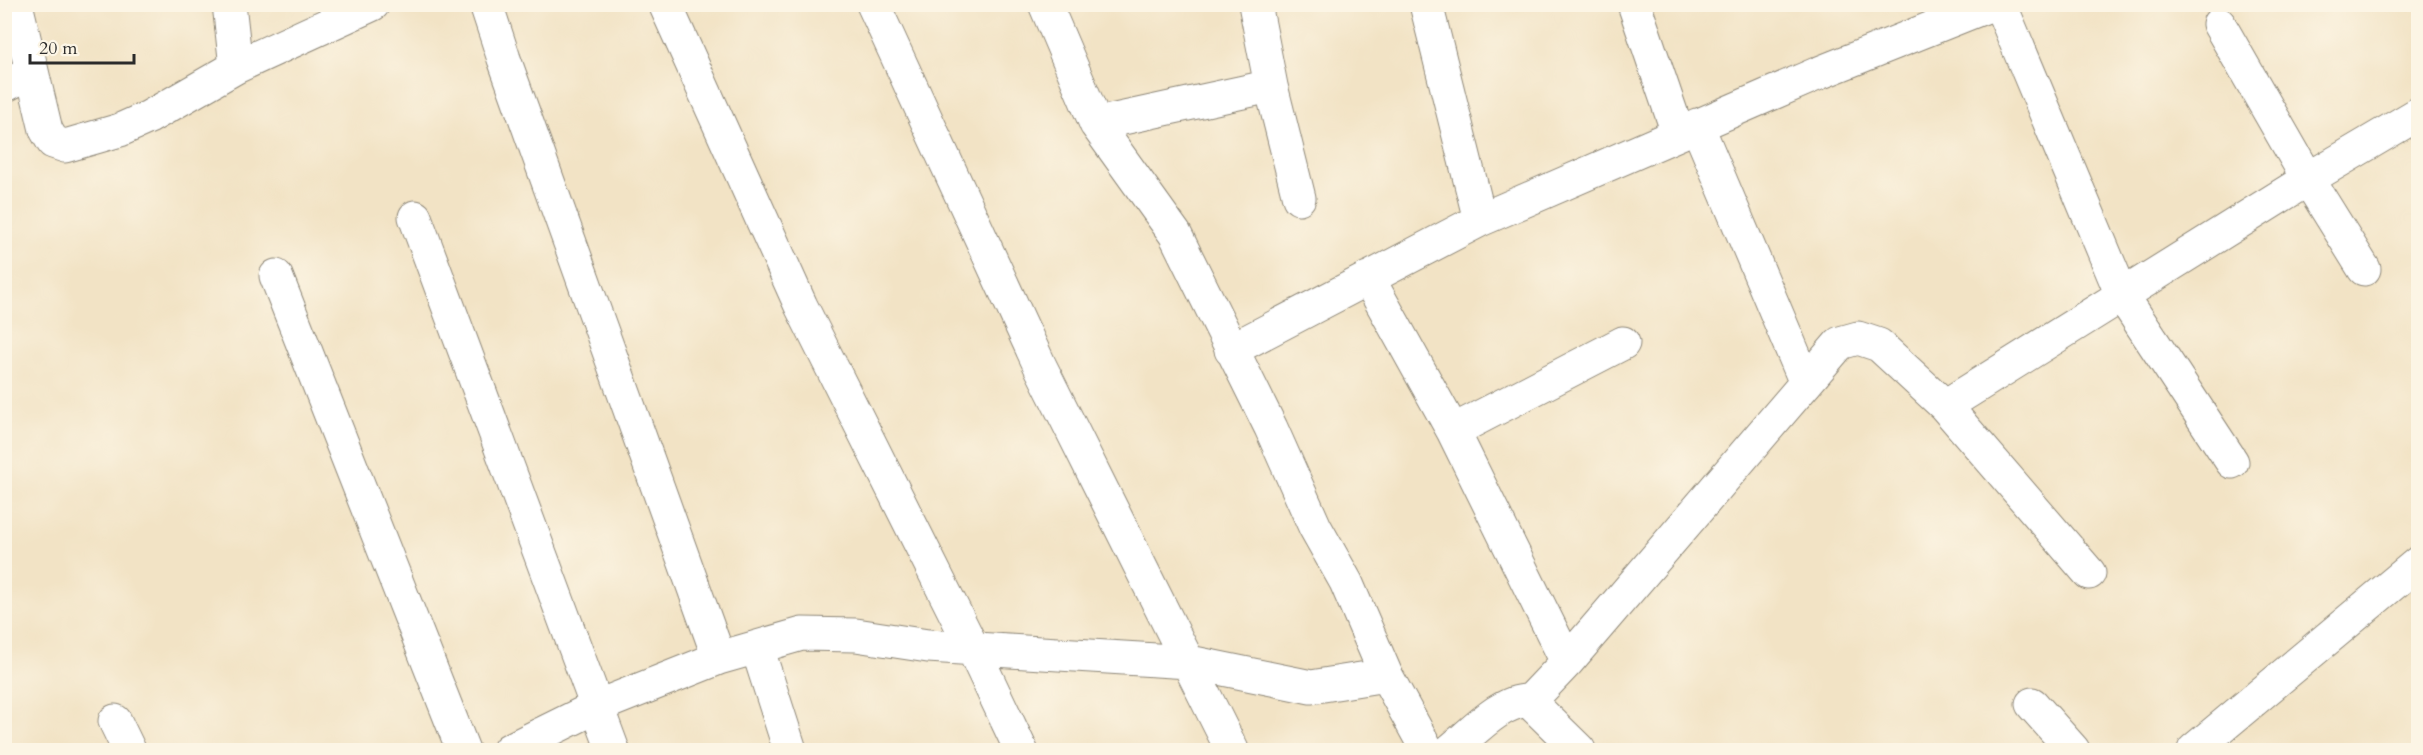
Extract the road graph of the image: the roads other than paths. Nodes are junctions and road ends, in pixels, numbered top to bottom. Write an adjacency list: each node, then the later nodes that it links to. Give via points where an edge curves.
1 (16, 4): 16 (street)
2 (229, 4): 15 (street)
3 (373, 4): 15 (street)
4 (486, 4): 39 (street)
5 (665, 4): 38 (street, via 801,306)
6 (873, 4): 40 (street, via 1040,366)
7 (1045, 4): 19 (street)
8 (1255, 4): 17 (street)
9 (1426, 4): 24 (street)
10 (1634, 4): 20 (street)
11 (1992, 4): 13 (street)
12 (2000, 4): 28 (street)
13 (1929, 16): 20 (street, via 1819,73)
14 (2219, 24): 21 (street)
15 (236, 66): 16 (street, via 149,117 65,146 53,142)
16 (18, 79)
17 (1271, 86): 19 (street); 22 (street)
18 (2418, 114): 21 (street)
19 (1096, 124): 30 (street, via 1175,234)
20 (1688, 129): 24 (street); 31 (street)
21 (2308, 179): 25 (street); 28 (street)
22 (1299, 198)
23 (415, 217): 45 (street)
24 (1480, 220): 27 (street)
25 (2364, 269)
26 (276, 276): 48 (street)
27 (1368, 278): 30 (street); 33 (street)
28 (2122, 295): 32 (street); 34 (street)
29 (1623, 343): 33 (street)
30 (1231, 350): 42 (street, via 1315,527 1346,582)
31 (1806, 383): 32 (street, via 1840,343 1858,338 1879,345); 41 (street)
32 (1945, 406): 36 (street)
33 (1453, 431): 41 (street)
34 (2232, 462)
35 (2418, 563): 58 (street)
36 (2089, 573)
37 (757, 647): 38 (street, via 802,634 856,635); 39 (street); 51 (street)
38 (973, 649): 40 (street); 52 (street)
39 (719, 658): 45 (street)
40 (1189, 662): 42 (street, via 1311,687); 53 (street)
41 (1567, 662): 43 (street)
42 (1386, 675): 54 (street)
43 (1529, 702): 55 (street, via 1517,700 1502,708); 56 (street)
44 (2032, 704): 57 (street)
45 (596, 706): 49 (street); 50 (street)
46 (115, 721): 47 (street)
47 (129, 750)
48 (463, 750)
49 (509, 750)
50 (613, 750)
51 (790, 750)
52 (1021, 750)
53 (1232, 750)
54 (1427, 750)
55 (1452, 750)
56 (1579, 750)
57 (2073, 750)
58 (2194, 750)

